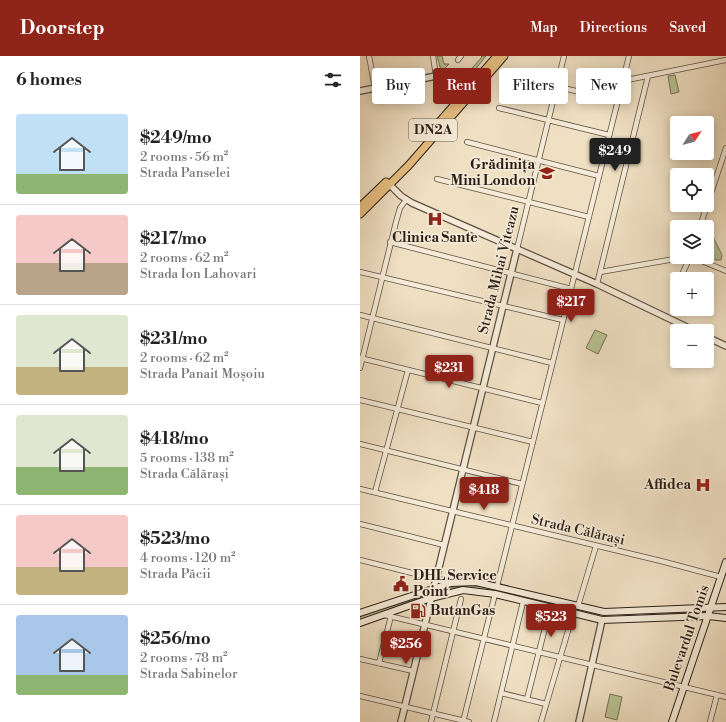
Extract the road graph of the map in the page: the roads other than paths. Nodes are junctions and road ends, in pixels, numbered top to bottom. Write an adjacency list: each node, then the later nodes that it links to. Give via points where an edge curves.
1 (369, 56): 12 (street)
2 (433, 56): 8 (street)
3 (497, 56): 9 (main road, DN2A)
4 (504, 56): 28 (main road, DN2A, via 409,164)
5 (564, 56): 10 (street, Strada Mihai Viteazu)
6 (629, 56): 11 (street)
7 (726, 60): 13 (street)
8 (435, 68)
9 (487, 68)
10 (561, 68)
11 (626, 68)
12 (372, 72)
13 (648, 76): 14 (street); 41 (street)
14 (631, 79)
15 (372, 88): 16 (street)
16 (360, 90)
17 (456, 104): 28 (main road, DN2A)
18 (552, 104): 21 (street, Strada Mihai Viteazu)
19 (616, 104): 22 (street)
20 (499, 108): 21 (street)
21 (548, 120): 22 (street); 25 (street, Strada Mihai Viteazu)
22 (609, 135): 26 (street)
23 (467, 142): 25 (street)
24 (726, 148): 29 (street)
25 (538, 161): 26 (street); 31 (street, Strada Mihai Viteazu)
26 (599, 176): 34 (street)
27 (437, 179): 31 (street)
28 (388, 183): 30 (street); 32 (main road, DN2A); 33 (main road, DN2A)
29 (714, 184)
30 (406, 200): 35 (street, via 399,210); 36 (street)
31 (528, 202): 34 (street); 36 (street, Strada Mihai Viteazu)
32 (360, 207)
33 (360, 214)
34 (589, 217): 43 (street)
35 (390, 242): 42 (street); 44 (street)
36 (517, 249): 42 (street, Strada Mihai Viteazu); 43 (street)
37 (670, 260): 41 (street)
38 (708, 264): 39 (street)
39 (726, 271)
40 (360, 272): 44 (street)
41 (600, 272): 45 (street)
42 (511, 273): 46 (street); 47 (street, Strada Mihai Viteazu)
43 (574, 274): 45 (street); 46 (street)
44 (382, 277): 47 (street); 49 (street)
45 (597, 284): 51 (street)
46 (571, 289): 50 (street)
47 (503, 306): 50 (street); 54 (street, Strada Mihai Viteazu)
48 (360, 315): 49 (street)
49 (372, 318): 54 (street); 55 (street)
50 (563, 320): 56 (street)
51 (680, 324)
52 (714, 340): 53 (street)
53 (726, 346)
54 (493, 348): 56 (street); 59 (street, Strada Mihai Viteazu)
55 (361, 358): 57 (street); 58 (street)
56 (552, 363): 61 (street)
57 (360, 368)
58 (408, 370): 59 (street); 62 (street)
59 (483, 388): 61 (street); 63 (street, Strada Mihai Viteazu)
60 (360, 400): 62 (street)
61 (542, 403): 64 (street)
62 (397, 410): 63 (street); 66 (street)
63 (473, 428): 64 (street); 67 (street, Strada Mihai Viteazu)
64 (533, 442): 68 (street)
65 (360, 444): 66 (street)
66 (386, 451): 67 (street); 70 (street)
67 (463, 470): 68 (street); 71 (street, Strada Mihai Viteazu)
68 (522, 484): 73 (street)
69 (360, 489): 70 (street, Strada Călărași)
70 (375, 492): 71 (street, Strada Călărași)
71 (452, 511): 73 (street, Strada Călărași); 74 (street, Strada Mihai Viteazu)
72 (360, 524): 74 (street)
73 (512, 526): 75 (street, Strada Călărași); 81 (street)
74 (444, 545): 79 (street, Strada Mihai Viteazu)
75 (596, 546): 78 (street, Strada Călărași); 88 (street)
76 (360, 560): 79 (street)
77 (726, 562): 78 (main road, Bulevardul Tomis)
78 (721, 577): 89 (main road, Bulevardul Tomis)
79 (436, 579): 80 (main road); 82 (street, Strada Mihai Viteazu)
80 (451, 583): 81 (main road, via 476,582); 82 (main road)
81 (497, 586): 86 (main road)
82 (434, 589): 84 (street, Strada Mihai Viteazu); 91 (main road)
83 (495, 594): 84 (main road, via 463,590); 87 (main road); 102 (street)
84 (431, 598): 94 (main road); 100 (street, Strada Mihai Viteazu)
85 (460, 599): 101 (street)
86 (553, 600): 87 (main road, via 550,604); 88 (main road)
87 (522, 601): 93 (main road); 103 (street)
88 (578, 606): 92 (main road)
89 (711, 607): 90 (main road); 92 (main road); 95 (main road, Bulevardul Tomis)
90 (726, 607)
91 (362, 611)
92 (604, 612): 98 (main road)
93 (573, 614): 98 (main road); 105 (street)
94 (388, 616): 99 (main road); 100 (street); 107 (street)
95 (708, 616): 96 (main road); 98 (main road); 110 (main road, Bulevardul Tomis)
96 (726, 618)
97 (547, 620): 104 (street)
98 (602, 620): 108 (street)
99 (360, 624)
100 (425, 624): 101 (street); 109 (street, Strada Mihai Viteazu)
101 (453, 630): 102 (street); 118 (street)
102 (484, 638): 103 (street); 121 (street)
103 (513, 645): 104 (street); 111 (street)
104 (539, 651): 105 (street); 115 (street)
105 (560, 656): 108 (street); 116 (street)
106 (360, 659): 107 (street)
107 (379, 663): 109 (street)
108 (592, 664): 110 (street); 124 (street)
109 (413, 671): 117 (street, Strada Mihai Viteazu)
110 (684, 686): 112 (street); 125 (main road, Bulevardul Tomis)
111 (501, 693): 115 (street); 122 (street)
112 (717, 695): 114 (street); 126 (street)
113 (360, 696): 117 (street)
114 (726, 697)
115 (527, 699): 116 (street)
116 (546, 704): 123 (street)
117 (405, 707): 118 (street); 119 (street, Strada Mihai Viteazu)
118 (433, 713): 120 (street); 121 (street)
119 (401, 722)
120 (431, 722)
121 (465, 722)
122 (494, 722)
123 (541, 722)
124 (579, 722)
125 (672, 722)
126 (710, 722)

